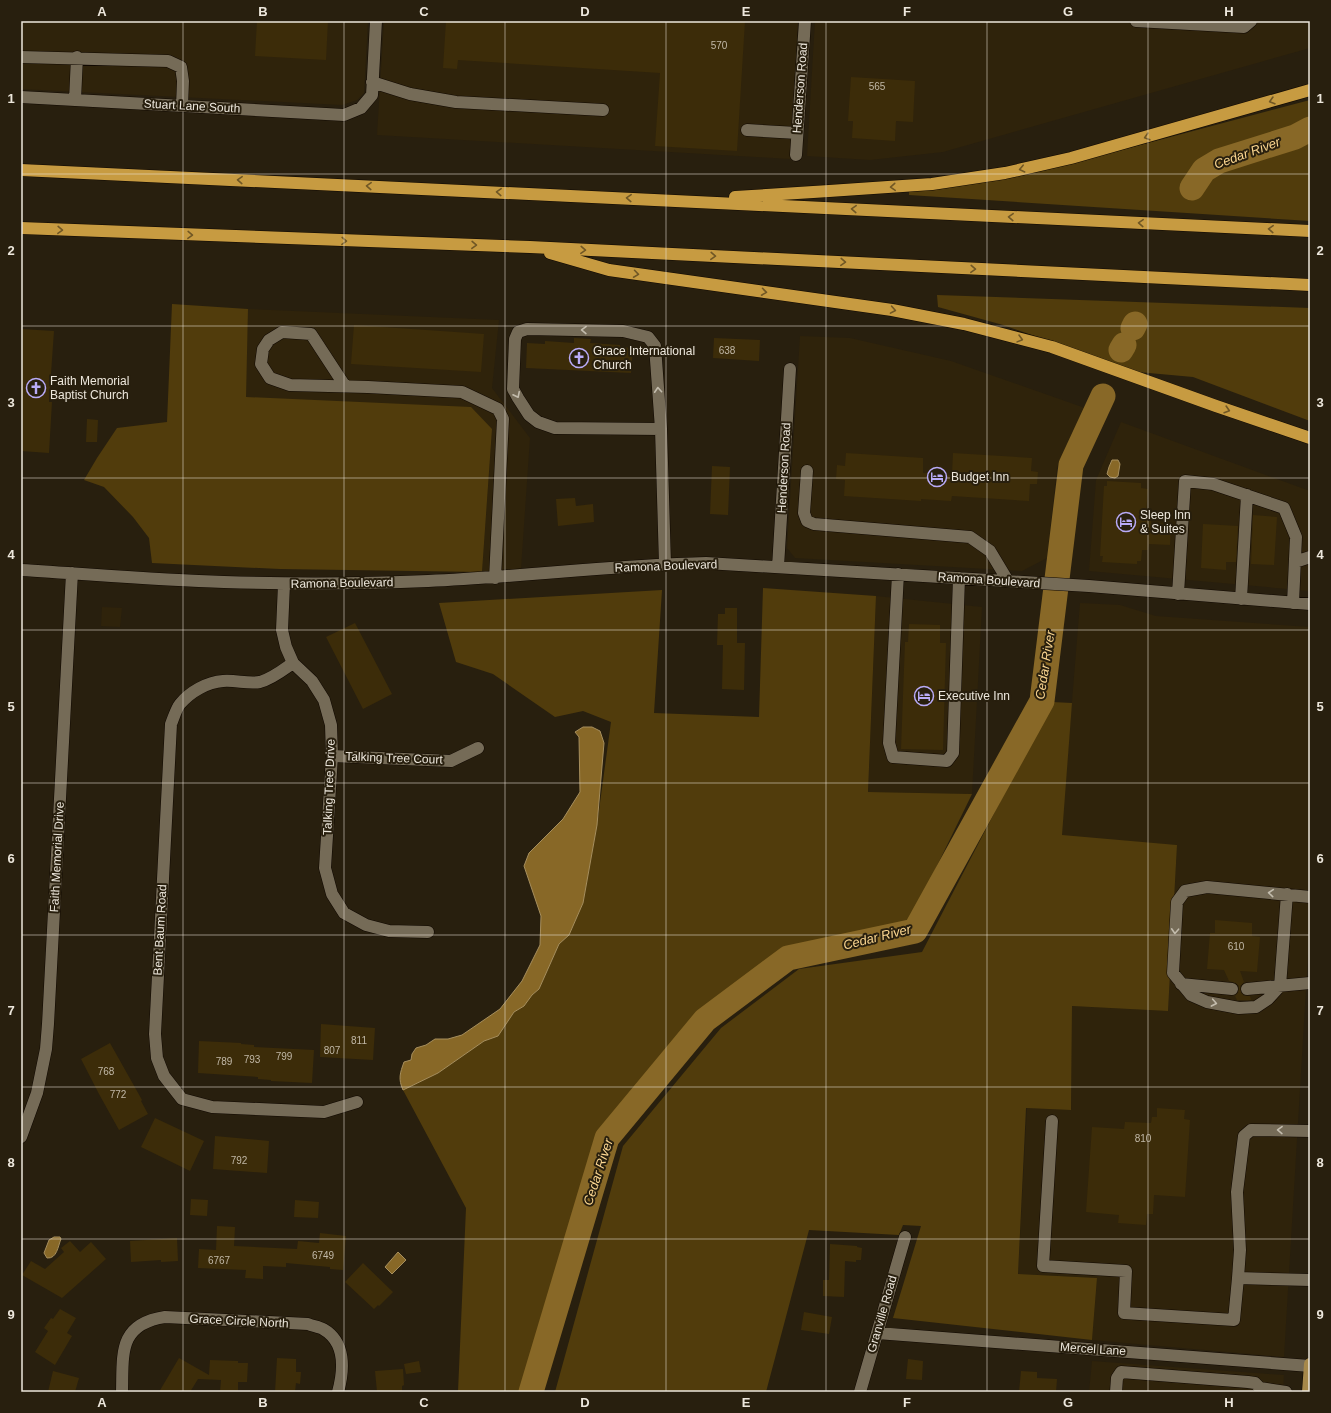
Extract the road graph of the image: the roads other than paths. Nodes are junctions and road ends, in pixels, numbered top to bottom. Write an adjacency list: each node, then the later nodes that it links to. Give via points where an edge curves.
1 (376, 21): 7 (street)
2 (805, 21): 14 (street, Henderson Road)
3 (1136, 21): 4 (street, via 1244,27)
4 (1251, 21)
5 (21, 56): 6 (street)
6 (77, 57): 10 (street); 11 (street, via 168,61 181,67)
7 (372, 82): 11 (street, Stuart Lane South, via 372,95 361,108 344,115); 12 (street, via 410,94 456,102)
8 (1310, 90): 17 (highway, one-way to 17, via 1072,158 1005,173 932,184)
9 (21, 97): 10 (street, Stuart Lane South)
10 (74, 100): 11 (street, Stuart Lane South)
11 (182, 106)
12 (603, 110)
13 (747, 130): 14 (street)
14 (797, 133): 15 (street, Henderson Road)
15 (796, 155)
16 (21, 170): 17 (highway, one-way to 16)
17 (668, 200): 19 (highway, one-way to 17)
18 (21, 228): 20 (highway, one-way to 20)
19 (1310, 231)
20 (530, 247): 21 (highway, one-way to 21); 25 (highway, one-way to 25, via 609,270 892,310 964,324 1052,347)
21 (1310, 285)
22 (790, 369): 31 (street, Henderson Road)
23 (345, 386): 23 (street, via 290,385 270,378 261,364 263,349 269,340 282,332 311,334); 35 (street, via 462,392 498,409 503,419)
24 (661, 429): 24 (street, one-way to 24, via 655,346 648,338 622,331 518,332 513,389 529,415 538,422 555,428); 30 (street)
25 (1309, 438)
26 (807, 471): 37 (street, via 804,513 807,521 814,524 970,537 990,551)
27 (1247, 495): 29 (street, via 1284,508 1296,537); 39 (street, via 1213,484 1185,481); 40 (street)
28 (1310, 557): 29 (street)
29 (1295, 562): 41 (street)
30 (665, 564): 31 (street, Ramona Boulevard, via 706,563); 35 (street, Ramona Boulevard)
31 (778, 567): 34 (street, Ramona Boulevard)
32 (21, 570): 33 (street, Ramona Boulevard)
33 (72, 573): 38 (street, Ramona Boulevard); 57 (street, Faith Memorial Drive, via 46,1049 37,1093)
34 (898, 574): 36 (street, Ramona Boulevard); 36 (street, via 889,743 893,757 901,758 947,761 953,753)
35 (495, 578): 38 (street, Ramona Boulevard)
36 (959, 578): 37 (street, Ramona Boulevard)
37 (1008, 581): 39 (street, Ramona Boulevard)
38 (284, 584): 43 (street, Talking Tree Drive, via 282,630)
39 (1178, 594): 40 (street, Ramona Boulevard)
40 (1241, 599): 41 (street, Ramona Boulevard)
41 (1293, 602): 42 (street, Ramona Boulevard)
42 (1310, 604)
43 (293, 663): 45 (street, Talking Tree Drive, via 312,681 324,700 331,725); 54 (street, Bent Baum Road, via 262,681 223,681 210,683 194,691 180,704 171,724 155,1034 157,1058 164,1076 182,1099 212,1108 324,1112)
44 (478, 748): 45 (street, Talking Tree Court, via 451,760)
45 (332, 756): 48 (street, Talking Tree Drive, via 325,868 332,894 344,913 366,925 389,931)
46 (1288, 894): 47 (street); 50 (street, one-way to 50, via 1208,887 1184,890 1177,902 1173,973); 51 (street)
47 (1310, 896)
48 (428, 932)
49 (1310, 983): 51 (street)
50 (1181, 984): 51 (street, one-way to 51, via 1191,995 1207,1002 1239,1008 1256,1007); 52 (street)
51 (1280, 986): 53 (street)
52 (1232, 989)
53 (1247, 989)
54 (357, 1102)
55 (1052, 1121): 59 (street, via 1043,1266 1126,1271 1124,1313 1234,1320)
56 (1310, 1130): 59 (street, one-way to 59, via 1251,1130 1244,1136 1237,1192 1240,1250)
57 (21, 1137)
58 (905, 1237): 61 (street, Granville Road)
59 (1238, 1278): 60 (street)
60 (1310, 1280)
61 (877, 1333): 62 (street, Mercel Lane); 66 (street, Granville Road)
62 (1310, 1365): 69 (main road)
63 (1260, 1390): 67 (street, via 1255,1383 1248,1382 1122,1372 1117,1378); 68 (street)
64 (122, 1392): 65 (street, Grace Circle North, via 122,1362 125,1345 131,1332 152,1319 165,1317 308,1324 323,1329 335,1340 339,1349 342,1362)
65 (338, 1392)
66 (860, 1392)
67 (1116, 1392)
68 (1286, 1392)
69 (1308, 1392)

